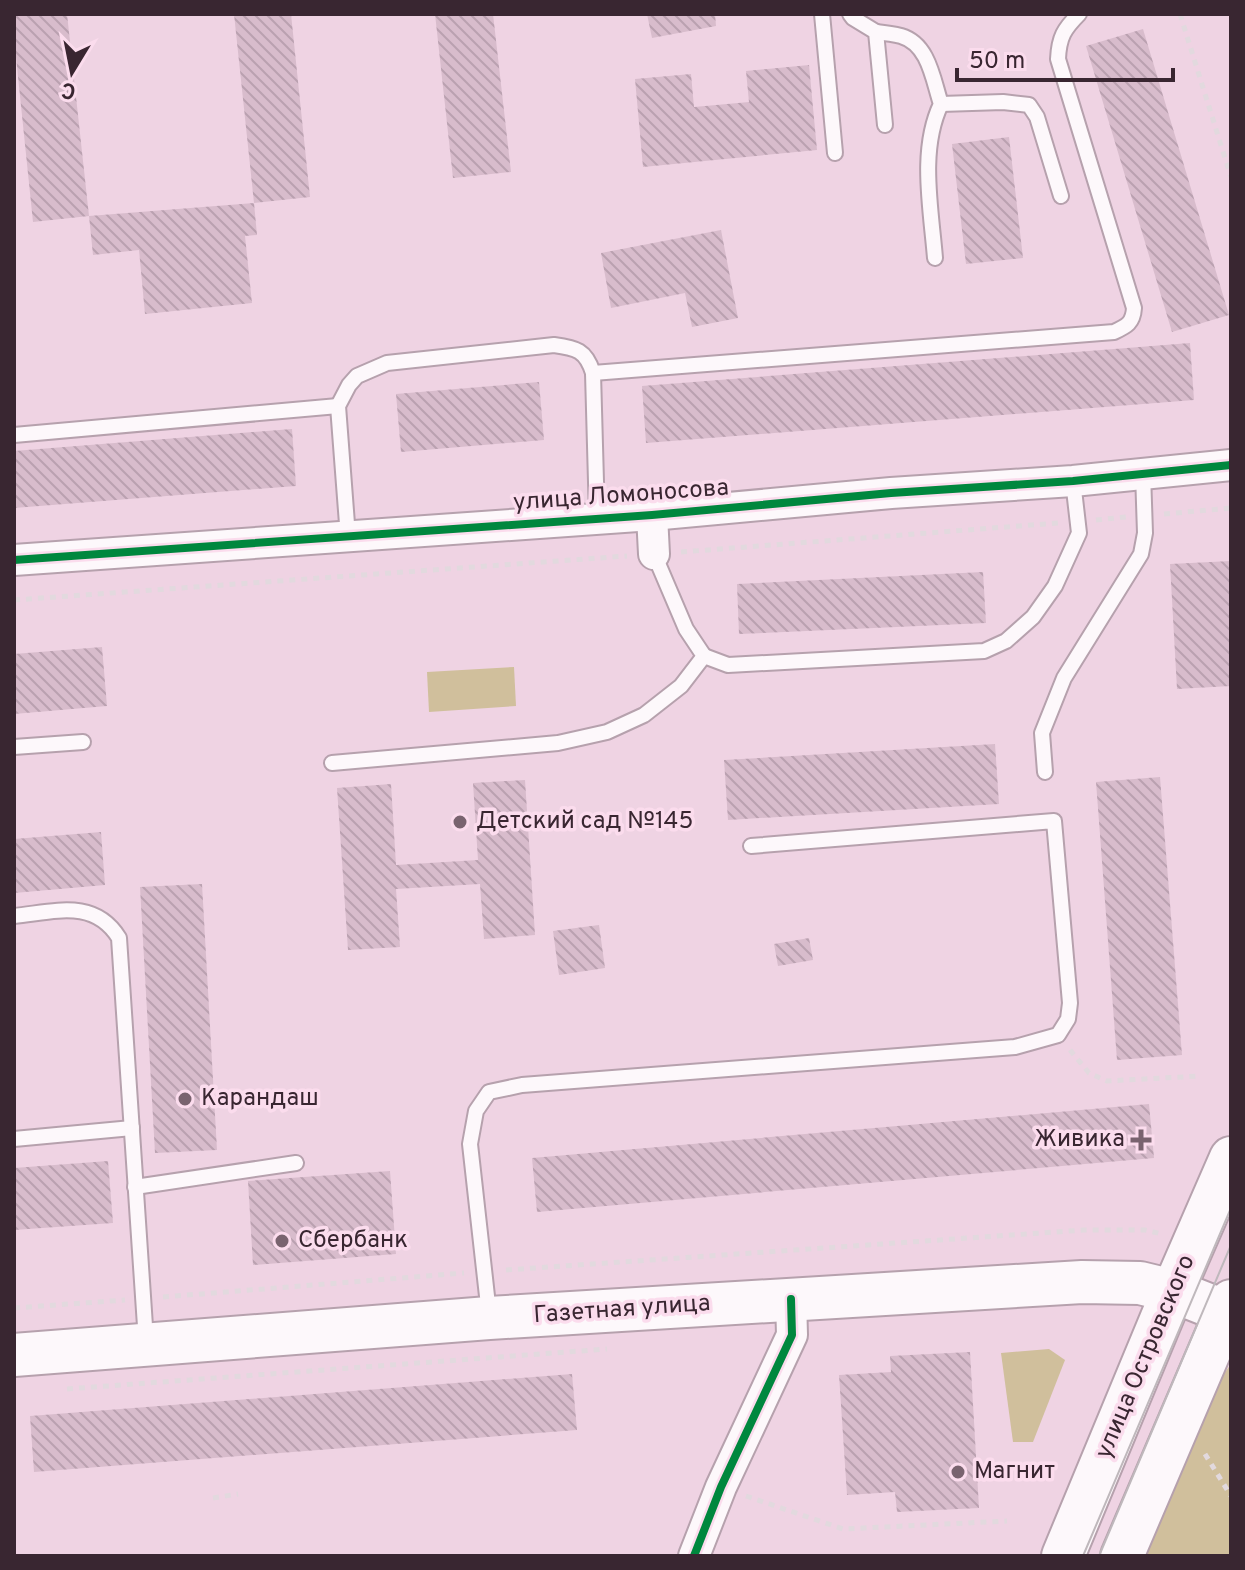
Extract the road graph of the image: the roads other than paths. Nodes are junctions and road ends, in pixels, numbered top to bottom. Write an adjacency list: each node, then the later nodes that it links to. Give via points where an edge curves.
1 (822, 14): 7 (lane)
2 (850, 14): 4 (lane)
3 (1079, 14): 10 (lane, via 1066,27 1058,59 1134,308 1128,326 1114,332)
4 (876, 32): 5 (lane, via 915,42 924,52); 6 (lane)
5 (941, 104): 8 (lane, via 1029,105); 9 (lane, via 927,154)
6 (885, 125)
7 (835, 153)
8 (1061, 196)
9 (935, 258)
10 (593, 373): 11 (lane, via 583,353 554,345 387,363 357,376); 17 (lane)
11 (338, 406): 12 (lane); 18 (lane)
12 (14, 435)
13 (1231, 465): 14 (street, улица Ломоносова)
14 (1143, 473): 15 (street, улица Ломоносова); 25 (lane, via 1141,554 1064,678 1042,733)
15 (1073, 481): 16 (street, улица Ломоносова); 21 (lane, via 1079,533 1055,586 1033,617 1006,641 984,651 728,665)
16 (652, 515): 17 (street, улица Ломоносова); 19 (street)
17 (597, 518): 18 (street, улица Ломоносова)
18 (348, 537): 20 (street, улица Ломоносова)
19 (654, 554): 21 (lane, via 686,629)
20 (14, 560)
21 (704, 656): 24 (lane, via 681,686 656,706 607,732 558,743)
22 (83, 742): 23 (lane)
23 (14, 747)
24 (332, 763)
25 (1045, 772)
26 (751, 846): 36 (lane, via 1054,821 1068,1019 1058,1035 1015,1047 522,1085 489,1092 476,1111 470,1144)
27 (14, 916): 28 (lane, via 85,912 111,925 119,938)
28 (132, 1128): 29 (lane); 32 (lane)
29 (14, 1139)
30 (1231, 1158): 33 (main road, улица Островского)
31 (296, 1163): 32 (lane)
32 (135, 1187): 37 (lane)
33 (1173, 1291): 34 (main road, Газетная улица, via 1140,1283 1082,1282); 35 (main road, Газетная улица); 40 (main road, улица Островского)
34 (791, 1299): 36 (main road, Газетная улица); 39 (street, via 792,1335)
35 (1229, 1309): 41 (main road)
36 (489, 1318): 37 (main road, Газетная улица)
37 (146, 1345): 38 (main road, Газетная улица)
38 (14, 1355)
39 (694, 1556)
40 (1063, 1556)
41 (1122, 1556)

